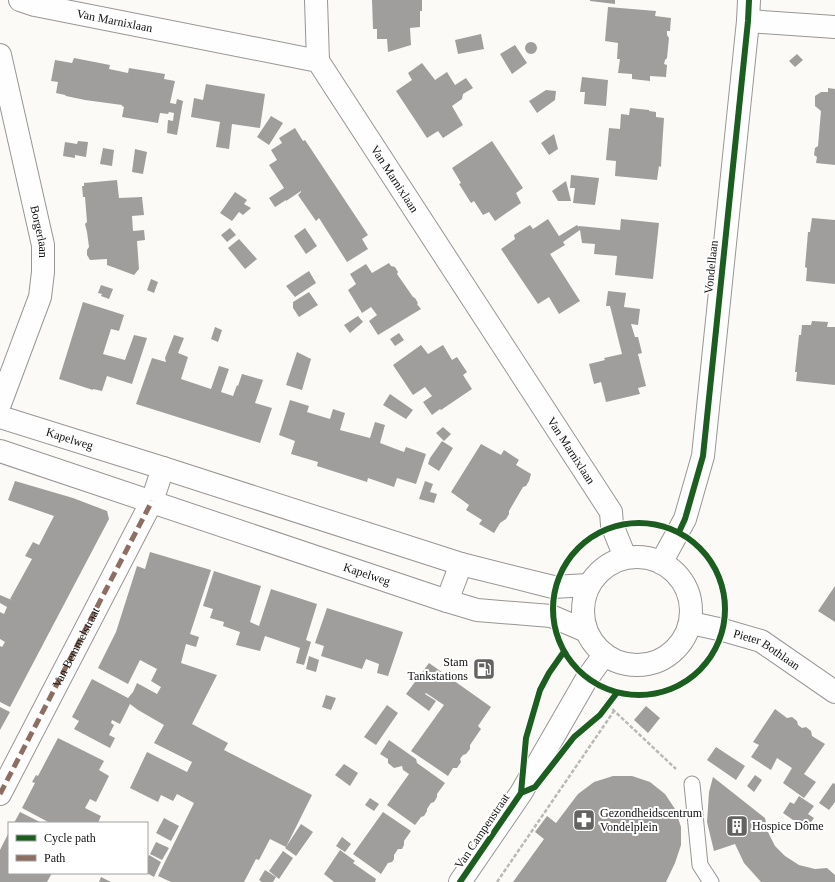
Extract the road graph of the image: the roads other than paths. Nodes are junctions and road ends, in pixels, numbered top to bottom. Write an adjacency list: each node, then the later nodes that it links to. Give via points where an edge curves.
1 (20, 0): 6 (street, Van Marnixlaan)
2 (316, 0): 6 (street)
3 (748, 10): 4 (street); 13 (street, Vondellaan, via 703,456 685,519)
4 (835, 27)
5 (0, 55): 7 (street, Borgerlaan, via 43,245 44,272 40,297)
6 (318, 61): 12 (street, Van Marnixlaan, via 611,512 612,525)
7 (0, 404)
8 (0, 417): 10 (street, Kapelweg)
9 (0, 451): 11 (street, Kapelweg)
10 (163, 468): 11 (street); 14 (street, Kapelweg)
11 (152, 501): 16 (street, Kapelweg); 22 (street, Van Bemmelstraat)
12 (625, 557): 13 (street, via 640,556); 15 (street, via 610,563 598,572)
13 (661, 563): 17 (street, via 675,574 686,589)
14 (461, 564): 15 (street, Kapelweg, via 553,587); 16 (street)
15 (588, 585): 18 (street, via 582,607)
16 (447, 601): 18 (street, Kapelweg, via 478,610 551,616)
17 (691, 623): 19 (street, via 685,640 673,654 657,663 639,666 621,664); 20 (street, Pieter Bothlaan, via 761,641)
18 (586, 630): 19 (street)
19 (604, 655): 23 (street, Van Campenstraat, via 586,680 521,793)
20 (835, 692)
21 (692, 784): 24 (lane, via 700,865)
22 (0, 794)
23 (460, 882)
24 (711, 882)

